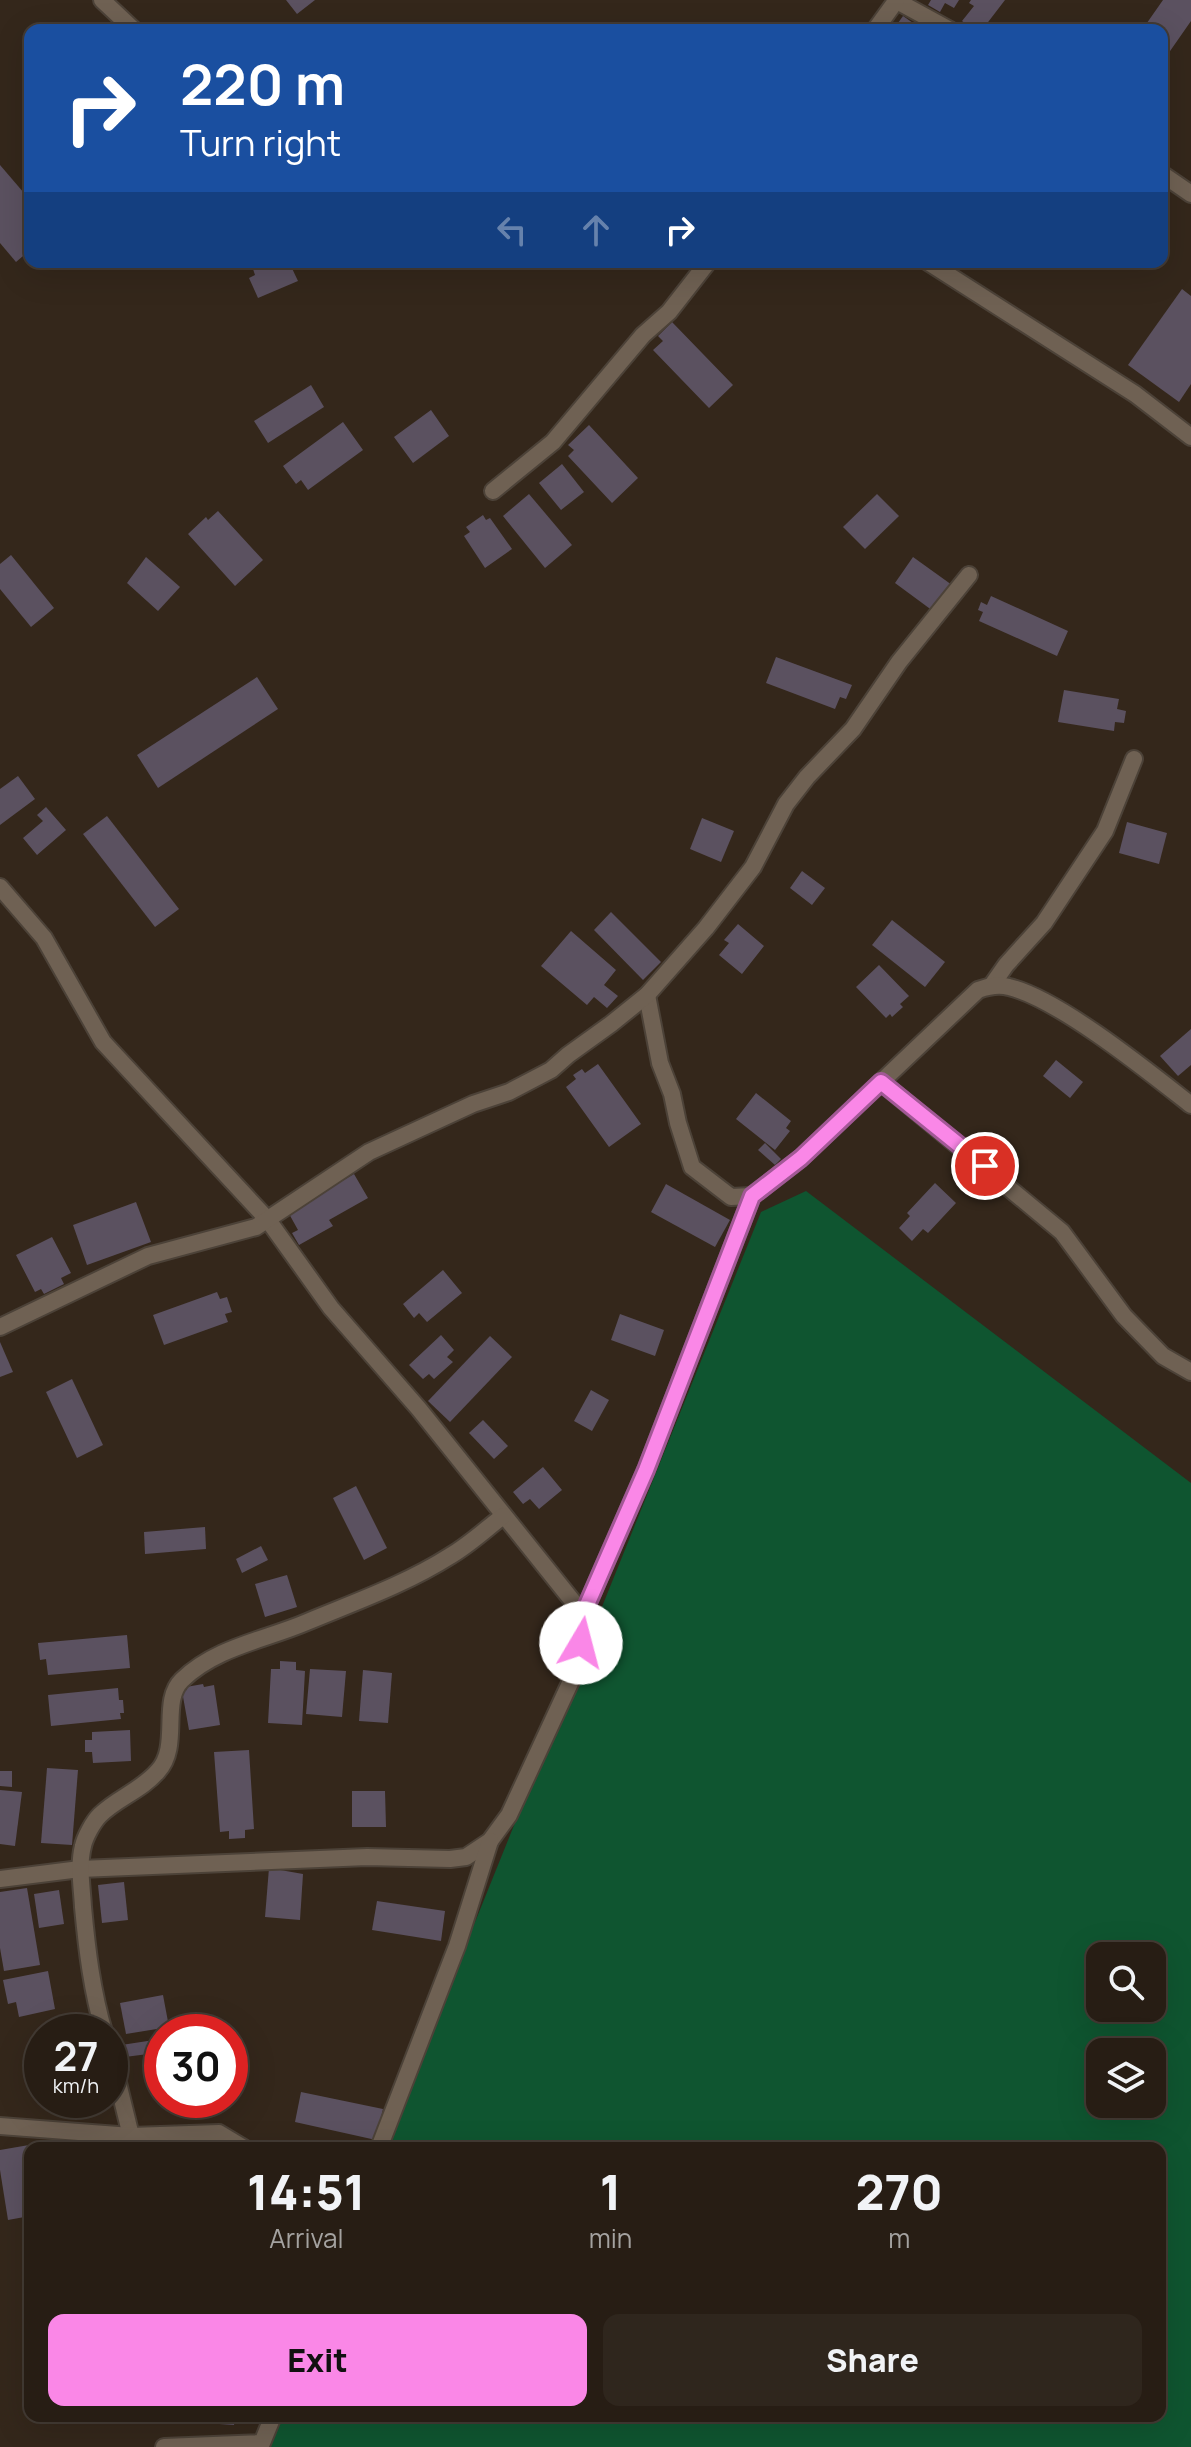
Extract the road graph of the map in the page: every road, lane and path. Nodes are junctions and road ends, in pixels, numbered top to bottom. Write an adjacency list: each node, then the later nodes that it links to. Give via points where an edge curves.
1 (102, 0): 3 (street)
2 (896, 0): 4 (street); 5 (street)
3 (128, 24)
4 (879, 24)
5 (939, 24)
6 (1168, 178): 7 (street)
7 (1191, 194)
8 (703, 268): 11 (street, via 553,442)
9 (937, 268): 10 (street, via 1135,394)
10 (1191, 437)
11 (493, 491)
12 (969, 575): 16 (street, via 853,729 786,804 753,867)
13 (1134, 759): 15 (street, via 1105,831 1044,923)
14 (0, 887): 20 (street, via 44,938 103,1042)
15 (992, 985): 17 (street, via 978,990); 18 (street, via 1040,999)
16 (647, 995): 19 (street, via 660,1063 692,1167 731,1197); 20 (street, via 551,1070 369,1152)
17 (881, 1082): 19 (street); 22 (street, via 1062,1232 1124,1316 1163,1356)
18 (1191, 1105)
19 (752, 1196): 24 (street, via 646,1470)
20 (268, 1220): 21 (street, via 148,1256); 23 (street, via 331,1308)
21 (0, 1327)
22 (1191, 1372)
23 (503, 1516): 24 (street); 26 (street, via 451,1556 379,1593 198,1666 178,1684 166,1760 149,1781 99,1816 83,1843)
24 (583, 1614): 25 (street, via 571,1681 509,1815)
25 (490, 1841): 26 (street, via 466,1857 450,1859 367,1857); 33 (street, via 457,1946)
26 (80, 1869): 27 (street); 28 (street)
27 (0, 1879)
28 (99, 2014)
29 (127, 2118): 31 (street)
30 (0, 2126): 31 (street)
31 (131, 2136): 32 (street, via 219,2133)
32 (234, 2142)
33 (381, 2142)
34 (271, 2422): 35 (street)
35 (261, 2445): 36 (street)
36 (164, 2447)

